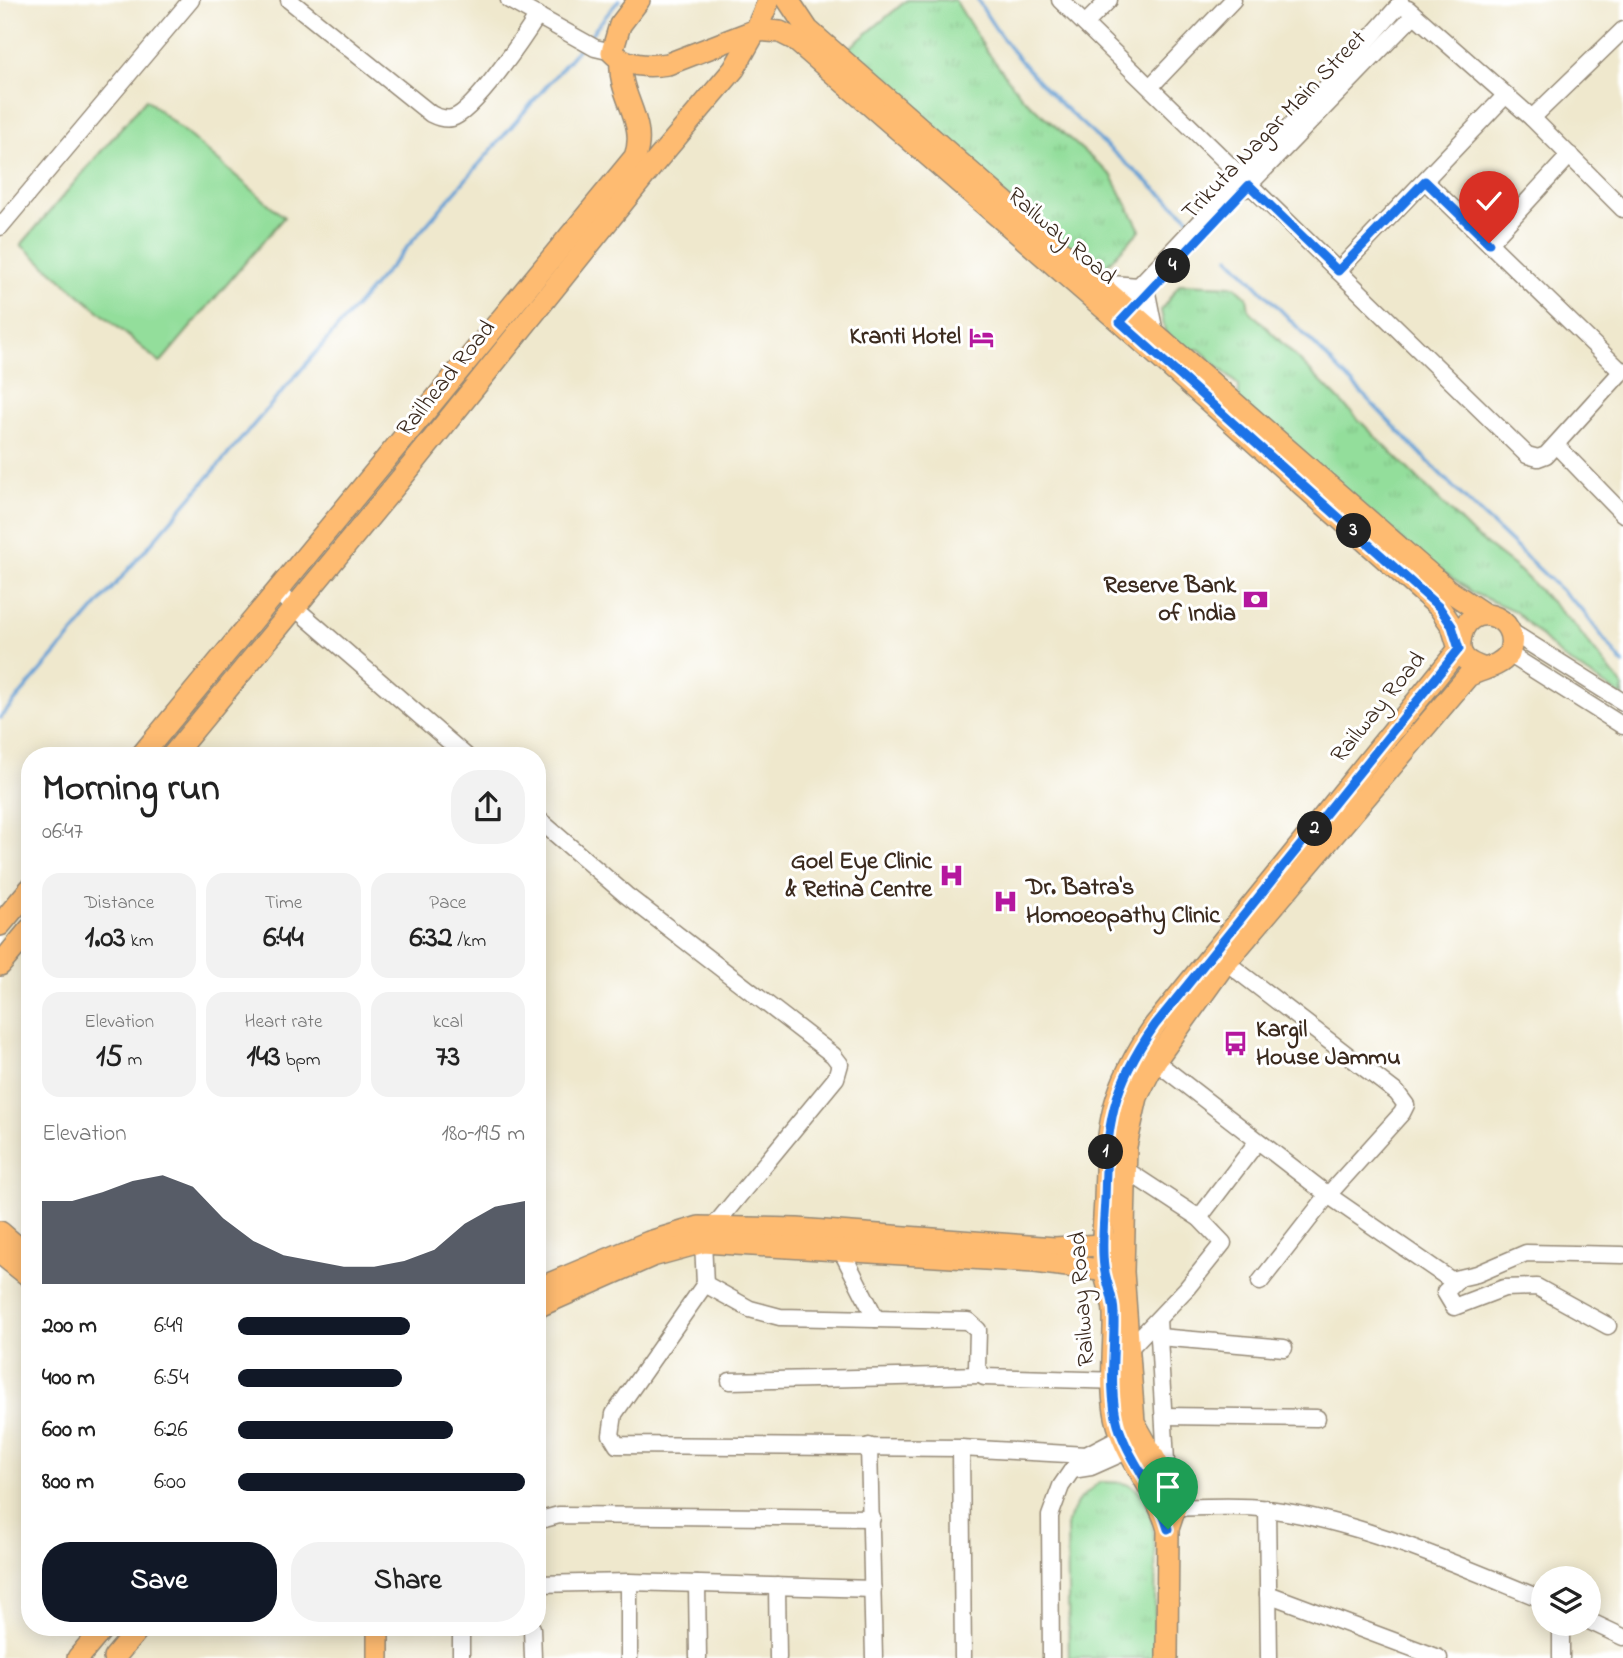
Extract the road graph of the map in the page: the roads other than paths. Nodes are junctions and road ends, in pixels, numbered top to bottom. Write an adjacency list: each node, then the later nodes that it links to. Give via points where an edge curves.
1 (191, 0): 25 (street)
2 (289, 0): 11 (street, via 441,118 453,118 472,104)
3 (509, 0): 11 (street)
4 (639, 0): 16 (main road, via 620,25)
5 (769, 0): 14 (main road, Railhead Road)
6 (788, 0): 18 (main road, via 808,30)
7 (1060, 0): 13 (street)
8 (1109, 0): 13 (street)
9 (1233, 0): 17 (street)
10 (1400, 1): 12 (street); 22 (street)
11 (538, 15): 16 (street)
12 (1414, 15): 19 (street); 22 (street, Trikuta Nagar Main Street)
13 (1085, 24): 17 (street)
14 (756, 30): 16 (main road, via 668,64 653,66); 18 (main road, Railway Road, via 794,38); 35 (main road, Railhead Road, via 734,69)
15 (1623, 30): 20 (street)
16 (609, 54): 33 (main road, Railhead Road, via 620,73 639,135 635,157)
17 (1151, 86): 22 (street)
18 (872, 96): 28 (main road); 30 (main road, Railway Road)
19 (1504, 97): 20 (street); 23 (street)
20 (1532, 118): 21 (street)
21 (1570, 155): 24 (street); 26 (street)
22 (1245, 181): 27 (street); 29 (street, Trikuta Nagar Main Street)
23 (1425, 181): 26 (street); 27 (street)
24 (1623, 209)
25 (0, 227)
26 (1489, 243): 32 (street)
27 (1338, 271): 34 (street, via 1527,455 1538,458)
28 (1097, 283): 29 (street); 30 (main road)
29 (1143, 289): 30 (street, Trikuta Nagar Main Street); 31 (street)
30 (1120, 313): 31 (main road); 41 (main road, Railway Road, via 1439,607 1452,626)
31 (1155, 333): 39 (main road, via 1448,590)
32 (1622, 371): 34 (street)
33 (398, 442): 35 (main road); 37 (main road, Railhead Road)
34 (1556, 445): 36 (street)
35 (417, 459): 38 (main road, Railhead Road)
36 (1623, 514)
37 (278, 593): 38 (street); 46 (main road, Railhead Road)
38 (295, 607): 47 (main road, Railhead Road); 48 (street)
39 (1484, 614): 40 (main road, via 1498,617); 41 (main road, via 1465,623)
40 (1510, 631): 42 (main road); 44 (street)
41 (1459, 649): 43 (main road, via 1469,663); 62 (main road, Railway Road, via 1135,1054 1111,1112 1107,1139)
42 (1509, 654): 43 (main road, via 1494,667); 45 (street)
43 (1482, 668): 53 (main road, via 1468,676)
44 (1618, 699)
45 (1619, 723)
46 (149, 747)
47 (179, 747)
48 (456, 747)
49 (546, 826): 61 (street, via 840,1064 836,1078)
50 (21, 900): 51 (main road)
51 (0, 925)
52 (21, 940): 54 (main road)
53 (1226, 962): 55 (main road); 58 (street, via 1404,1098 1402,1113)
54 (0, 965)
55 (1155, 1061): 56 (street); 57 (main road, via 1138,1097 1126,1146)
56 (1256, 1142): 58 (street); 59 (street)
57 (1126, 1170): 59 (street); 62 (main road)
58 (1328, 1195): 69 (street, via 1435,1272); 70 (street)
59 (1199, 1218): 75 (street, via 1220,1237 1222,1247)
60 (0, 1232): 63 (main road)
61 (708, 1234): 62 (main road, Railway Road, via 797,1229 1055,1248); 64 (main road); 71 (street); 72 (main road, Railway Road, via 684,1230); 73 (main road)
62 (1112, 1244): 68 (main road, Railway Road)
63 (21, 1250)
64 (841, 1250): 68 (main road, via 1035,1262); 74 (street)
65 (0, 1253): 67 (main road)
66 (1623, 1255): 69 (street, via 1526,1253)
67 (21, 1270)
68 (1114, 1272): 79 (main road); 82 (main road, Railway Road)
69 (1458, 1280): 76 (street, via 1446,1289 1449,1300 1458,1307 1504,1288 1537,1287)
70 (1260, 1282)
71 (705, 1283): 74 (street, via 750,1309 780,1317); 86 (street, via 614,1414 614,1443 623,1447)
72 (546, 1285)
73 (546, 1303)
74 (876, 1319): 80 (street, via 973,1323 978,1330)
75 (1158, 1319): 77 (street); 79 (street)
76 (1608, 1326)
77 (1159, 1337): 78 (street); 83 (street)
78 (1284, 1348)
79 (1128, 1350): 82 (main road)
80 (980, 1376): 81 (street); 82 (street)
81 (730, 1381)
82 (1122, 1381): 85 (main road, Railway Road, via 1115,1409)
83 (1164, 1416): 84 (street); 90 (street)
84 (1317, 1418)
85 (1133, 1439): 88 (street); 89 (street, via 1091,1466); 90 (main road); 91 (main road, Railway Road)
86 (869, 1446): 87 (street); 93 (street)
87 (961, 1448): 88 (street); 119 (street)
88 (1086, 1455): 89 (street)
89 (1072, 1470): 120 (street, via 1050,1516)
90 (1167, 1481): 91 (main road)
91 (1168, 1507): 92 (street); 121 (main road, Railway Road)
92 (1267, 1508): 100 (street); 101 (street, via 1389,1540)
93 (872, 1518): 94 (street, via 559,1515); 99 (street)
94 (546, 1519)
95 (629, 1582): 96 (street); 97 (street); 115 (street)
96 (546, 1584)
97 (697, 1584): 98 (street); 116 (street)
98 (777, 1586): 99 (street); 117 (street)
99 (873, 1589): 118 (street)
100 (1268, 1594): 122 (street); 123 (street)
101 (1531, 1595)
102 (1601, 1627): 109 (street)
103 (96, 1636): 110 (main road)
104 (132, 1636): 111 (main road)
105 (378, 1636): 112 (main road)
106 (461, 1636): 113 (street)
107 (532, 1636): 114 (street)
108 (1561, 1636): 124 (street)
109 (1623, 1637)
110 (78, 1658)
111 (114, 1658)
112 (379, 1658)
113 (461, 1658)
114 (533, 1658)
115 (629, 1658)
116 (698, 1658)
117 (778, 1658)
118 (874, 1658)
119 (963, 1658)
120 (1051, 1658)
121 (1167, 1658)
122 (1269, 1658)
123 (1439, 1658)
124 (1561, 1658)

